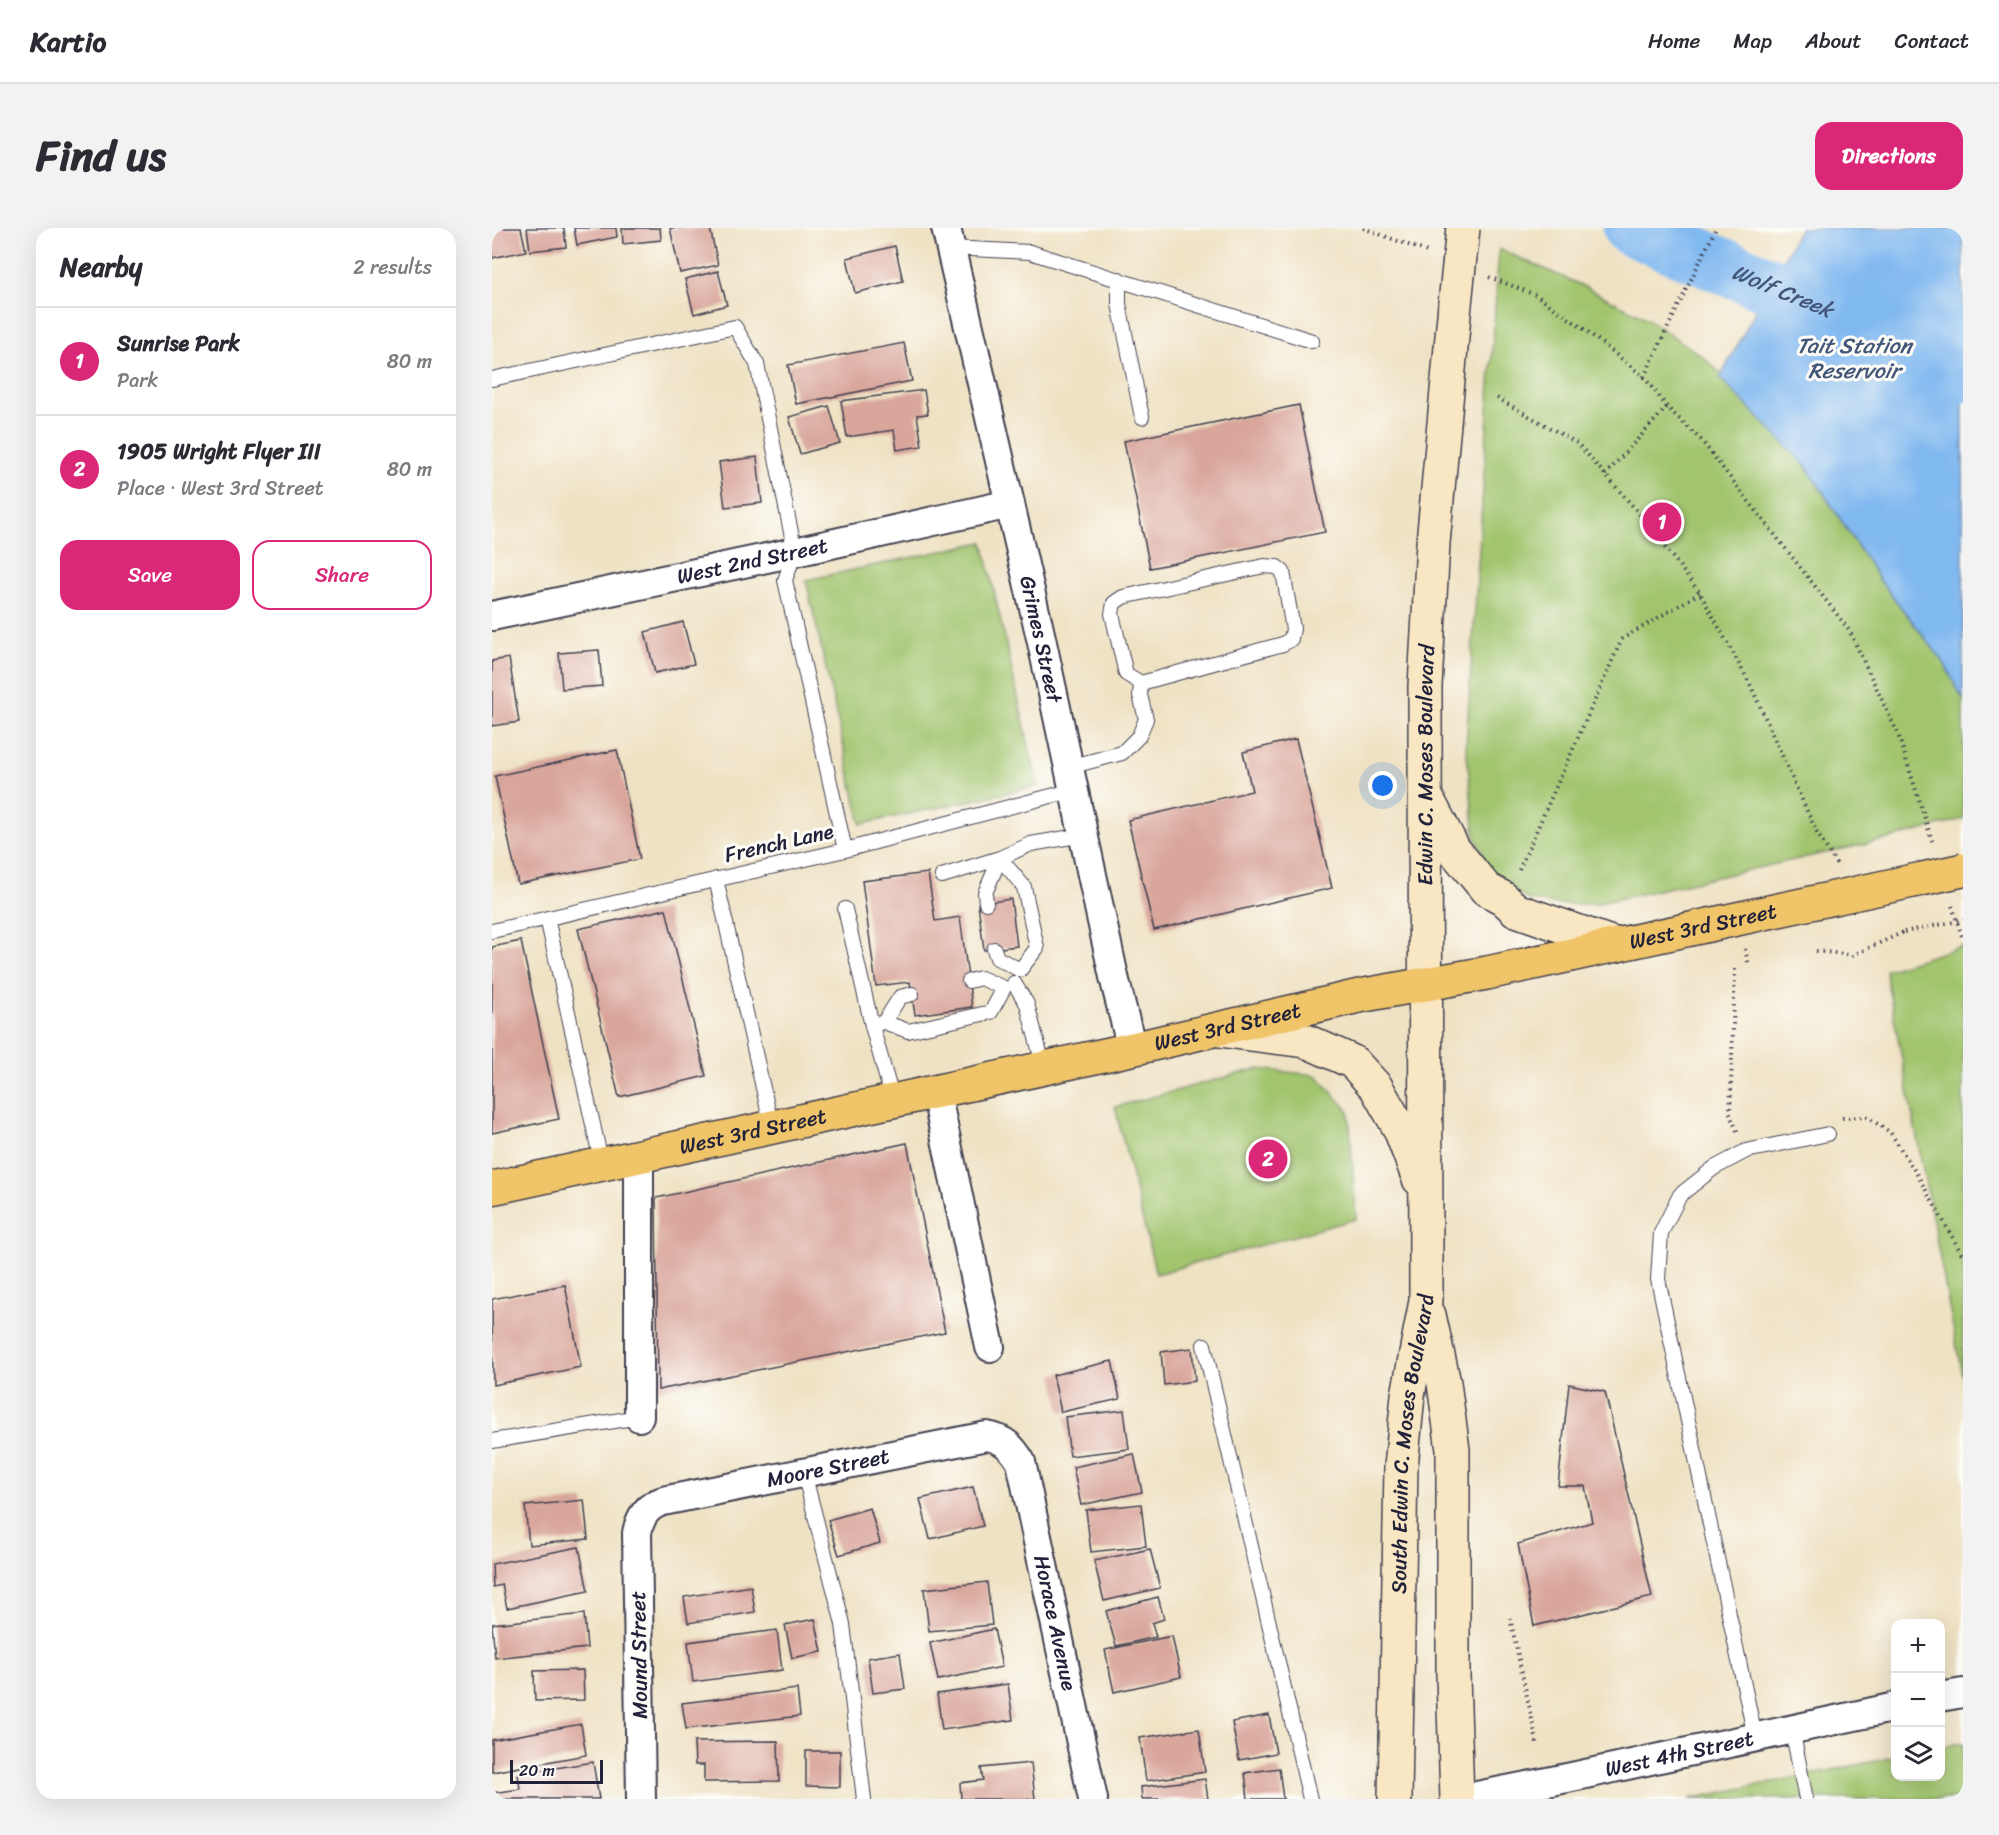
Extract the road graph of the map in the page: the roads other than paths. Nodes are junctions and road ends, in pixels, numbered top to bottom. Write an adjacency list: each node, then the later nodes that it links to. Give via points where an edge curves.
1 (1463, 228): 12 (main road, Edwin C. Moses Boulevard, bridge, via 1433,543 1425,686)
2 (948, 238): 3 (lane, via 1030,252); 7 (street, Grimes Street)
3 (1119, 279): 4 (lane); 6 (lane, via 1119,304)
4 (1312, 341)
5 (492, 379): 8 (lane, via 735,327 757,364)
6 (1142, 417)
7 (1010, 504): 8 (street, West 2nd Street); 11 (street, Grimes Street)
8 (795, 552): 9 (street, West 2nd Street); 14 (lane, via 786,580)
9 (492, 616)
10 (1141, 683): 10 (lane, via 1283,645 1291,639 1293,630 1283,572 1264,566 1123,597 1114,603 1112,614 1126,675); 11 (lane, French Lane, via 1146,720 1139,736 1122,753)
11 (1071, 778): 13 (street, Grimes Street); 14 (lane, French Lane)
12 (1425, 795): 23 (main road, via 1454,850 1486,889 1516,910); 27 (main road, Edwin C. Moses Boulevard)
13 (1083, 835): 15 (lane, via 1031,844); 31 (street, Grimes Street)
14 (845, 850): 18 (lane, French Lane)
15 (1000, 858): 17 (lane); 19 (lane, via 985,893); 26 (lane, via 1024,886 1037,948)
16 (1963, 870): 23 (main road, West 3rd Street, bridge)
17 (942, 876)
18 (716, 879): 21 (lane, French Lane); 35 (lane)
19 (986, 903)
20 (844, 909): 29 (lane)
21 (547, 918): 22 (lane, French Lane); 38 (lane)
22 (492, 931)
23 (1617, 945): 27 (main road, West 3rd Street)
24 (994, 949): 26 (lane)
25 (969, 981): 26 (lane)
26 (1013, 981): 29 (lane, via 991,1012 908,1031); 32 (lane, via 1027,1005)
27 (1427, 985): 30 (main road, West 3rd Street, via 1359,996); 40 (main road, Edwin C. Moses Boulevard)
28 (912, 994): 29 (lane, via 900,997)
29 (878, 1024): 34 (lane)
30 (1214, 1030): 31 (main road, West 3rd Street); 40 (main road, via 1306,1041 1353,1062 1376,1087 1400,1129)
31 (1132, 1049): 32 (main road, West 3rd Street)
32 (1044, 1068): 33 (main road, West 3rd Street)
33 (936, 1092): 34 (main road, West 3rd Street); 43 (street)
34 (893, 1101): 35 (main road, West 3rd Street)
35 (772, 1128): 37 (main road, West 3rd Street)
36 (1828, 1134): 53 (lane, via 1746,1151 1714,1168 1680,1195 1661,1233 1658,1279)
37 (639, 1157): 38 (main road, West 3rd Street); 44 (street)
38 (602, 1165): 39 (main road, West 3rd Street)
39 (492, 1188)
40 (1427, 1198): 41 (main road, Edwin C. Moses Boulevard)
41 (1426, 1301): 59 (main road, South Edwin C. Moses Boulevard, via 1408,1395 1401,1467); 60 (main road, South Edwin C. Moses Boulevard, via 1444,1383 1453,1450)
42 (1204, 1345): 58 (lane)
43 (990, 1347)
44 (639, 1417): 45 (lane)
45 (492, 1441)
46 (1013, 1448): 47 (street, Moore Street, via 1000,1438 987,1436); 57 (street, Horace Avenue, via 1021,1462)
47 (804, 1473): 48 (street, Moore Street, via 663,1500); 56 (lane, via 843,1624)
48 (644, 1514): 55 (street, Mound Street, via 637,1533)
49 (1963, 1693): 50 (street)
50 (1945, 1696)
51 (1891, 1708): 52 (street, West 4th Street)
52 (1792, 1729): 53 (street, West 4th Street); 62 (lane)
53 (1755, 1737): 54 (street, West 4th Street)
54 (1529, 1792): 61 (street, West 4th Street)
55 (641, 1799)
56 (864, 1799)
57 (1093, 1799)
58 (1310, 1799)
59 (1395, 1799)
60 (1457, 1799)
61 (1462, 1799)
62 (1806, 1799)

